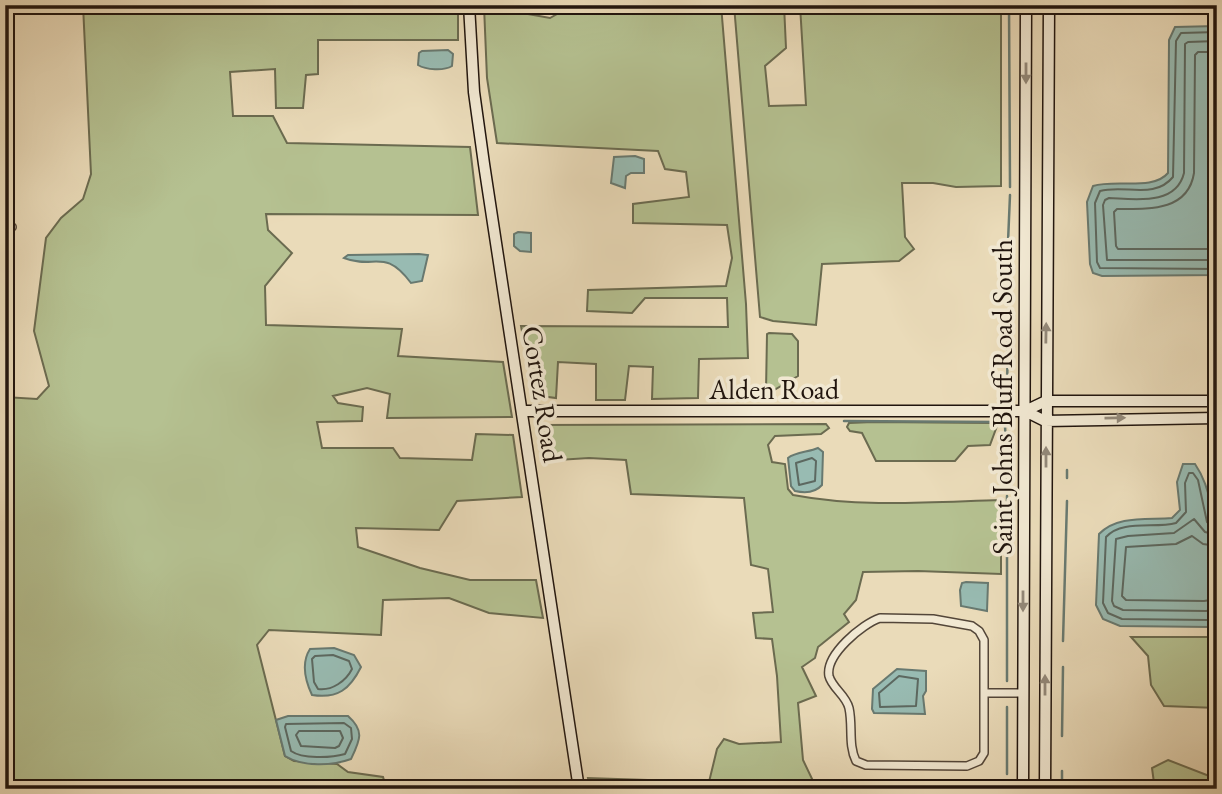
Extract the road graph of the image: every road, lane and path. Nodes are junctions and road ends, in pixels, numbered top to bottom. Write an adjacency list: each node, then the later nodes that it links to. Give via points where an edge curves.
1 (469, 5): 8 (street, Cortez Road, via 474,92)
2 (530, 5): 3 (street)
3 (559, 5)
4 (1026, 5): 9 (street, Saint Johns Bluff Road South, one-way to 9)
5 (1049, 5): 6 (street, Saint Johns Bluff Road South, one-way to 5)
6 (1045, 401): 7 (street, Alden Road); 9 (street, Alden Road); 11 (street, Saint Johns Bluff Road South)
7 (1217, 401)
8 (522, 411): 9 (street, Alden Road); 14 (street, Cortez Road)
9 (1025, 411): 11 (street, Alden Road); 13 (street, Saint Johns Bluff Road South, one-way to 13)
10 (1217, 418): 11 (street, Alden Road, one-way to 10)
11 (1045, 421): 16 (street, Saint Johns Bluff Road South, one-way to 11)
12 (984, 693): 12 (street, via 984,753 979,761 967,766 866,765 852,753 848,703 832,683 830,661 880,618 933,619 972,626 984,639); 13 (street)
13 (1023, 693): 15 (street, Saint Johns Bluff Road South)
14 (579, 789)
15 (1023, 789)
16 (1045, 789)

